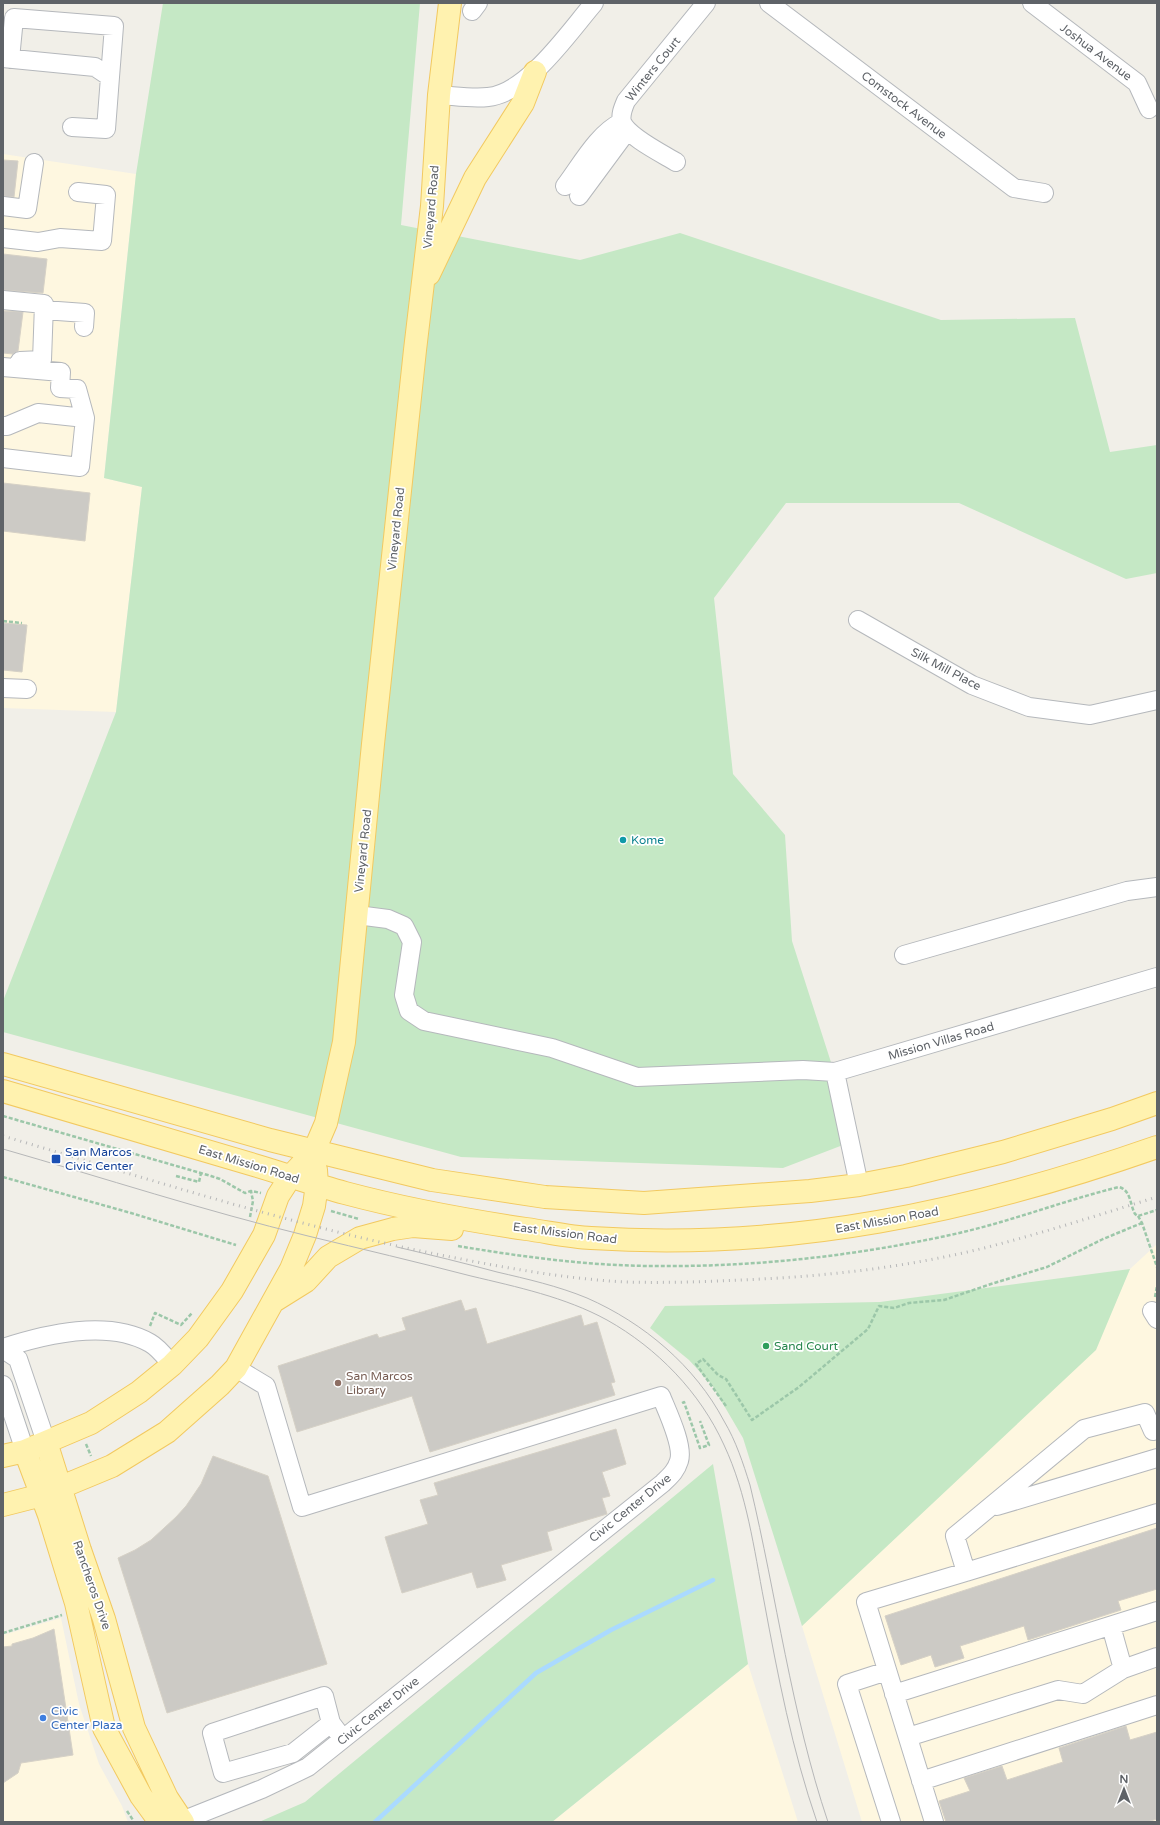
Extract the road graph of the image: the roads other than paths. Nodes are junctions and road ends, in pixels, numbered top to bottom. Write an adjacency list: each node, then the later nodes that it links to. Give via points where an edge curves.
1 (450, 3): 9 (main road, Vineyard Road)
2 (594, 3): 7 (street)
3 (706, 3): 11 (street, Winters Court, via 626,101 621,114)
4 (769, 3): 17 (street, Comstock Avenue, via 1014,188)
5 (1032, 3): 10 (street, Joshua Avenue, via 1137,83)
6 (6, 59): 8 (street, via 95,67); 8 (street, via 14,18 114,26)
7 (536, 72): 9 (street, via 517,86 490,97); 20 (main road, via 523,103 475,178)
8 (110, 77): 12 (street, via 106,129)
9 (439, 95): 20 (main road, Vineyard Road, via 432,206)
10 (1149, 109)
11 (625, 126): 13 (street); 15 (street)
12 (72, 127)
13 (676, 162)
14 (34, 163): 18 (street, via 27,209)
15 (572, 191)
16 (78, 192): 19 (street, via 106,195 102,241 60,238 38,242)
17 (1044, 193)
18 (3, 206)
19 (3, 238)
20 (422, 289): 34 (main road, Vineyard Road)
21 (3, 300): 22 (street, via 44,304)
22 (44, 310): 23 (street, via 85,313); 24 (street, via 42,360 28,362)
23 (84, 328)
24 (3, 359)
25 (3, 367): 26 (street, via 61,372 60,388 77,388)
26 (85, 418): 27 (street, via 38,413); 28 (street, via 80,467)
27 (3, 426)
28 (3, 458)
29 (858, 620): 32 (street, Silk Mill Place, via 972,685 1029,707 1090,715)
30 (3, 688): 31 (street)
31 (27, 689)
32 (1157, 700)
33 (1157, 887): 35 (street, via 1127,891)
34 (357, 915): 38 (street, via 388,918 404,926 412,942 404,995 410,1011 424,1021 552,1048 637,1077 803,1070); 42 (main road, Vineyard Road, via 344,1042 326,1123)
35 (904, 955)
36 (1157, 977): 38 (street, Mission Villas Road)
37 (3, 1064): 42 (main road)
38 (835, 1072): 45 (street)
39 (3, 1091): 43 (main road, East Mission Road)
40 (1157, 1103): 45 (main road, via 954,1166)
41 (1157, 1147): 46 (main road, East Mission Road, via 969,1204 873,1224 798,1235 724,1240)
42 (314, 1151): 43 (main road); 44 (main road); 45 (main road, via 432,1180 503,1192 593,1201 644,1203 761,1196)
43 (291, 1176): 44 (main road, East Mission Road); 49 (main road, via 278,1196 264,1235 232,1291 198,1338)
44 (317, 1184): 46 (main road, East Mission Road, via 412,1209); 47 (main road, via 306,1235)
45 (859, 1185)
46 (588, 1238): 47 (main road, via 482,1234 439,1227 413,1226 393,1229 360,1238 328,1257 306,1281)
47 (273, 1302): 50 (main road)
48 (3, 1348): 49 (street, via 29,1339 80,1330 108,1331 151,1343); 53 (street, Rancheros Drive, via 18,1358)
49 (172, 1365): 53 (main road, via 139,1392 91,1423)
50 (236, 1368): 57 (main road, via 167,1432 112,1466); 71 (street, Civic Center Drive, via 266,1386 302,1507 661,1396 677,1438 680,1459 675,1471 662,1483)
51 (3, 1385): 54 (street, Rancheros Drive)
52 (1156, 1436): 59 (street, via 1145,1413 1084,1429)
53 (46, 1442): 54 (main road); 57 (main road, Rancheros Drive)
54 (24, 1451): 55 (main road); 57 (main road, Rancheros Drive)
55 (3, 1456)
56 (1157, 1458): 59 (street)
57 (51, 1491): 58 (main road); 73 (main road, Rancheros Drive, via 80,1550 104,1619 134,1728 167,1798); 74 (main road, Rancheros Drive, via 104,1728 141,1796)
58 (3, 1505)
59 (989, 1508): 61 (street, via 955,1536)
60 (1157, 1513): 61 (street)
61 (966, 1572): 66 (street, via 866,1602)
62 (1157, 1612): 63 (street)
63 (1111, 1626): 65 (street); 67 (street)
64 (1157, 1658): 65 (street)
65 (1123, 1669): 70 (street, via 1083,1694 1058,1690)
66 (887, 1671): 67 (street); 75 (street, via 847,1684)
67 (894, 1694): 70 (street)
68 (1157, 1705): 72 (street)
69 (332, 1723): 69 (street, via 293,1753 223,1773 212,1732 324,1696); 71 (street)
70 (908, 1738): 72 (street)
71 (343, 1739): 73 (street, Civic Center Drive, via 308,1767 262,1789)
72 (921, 1781): 76 (street)
73 (181, 1821)
74 (160, 1822)
75 (891, 1822)
76 (934, 1822)

